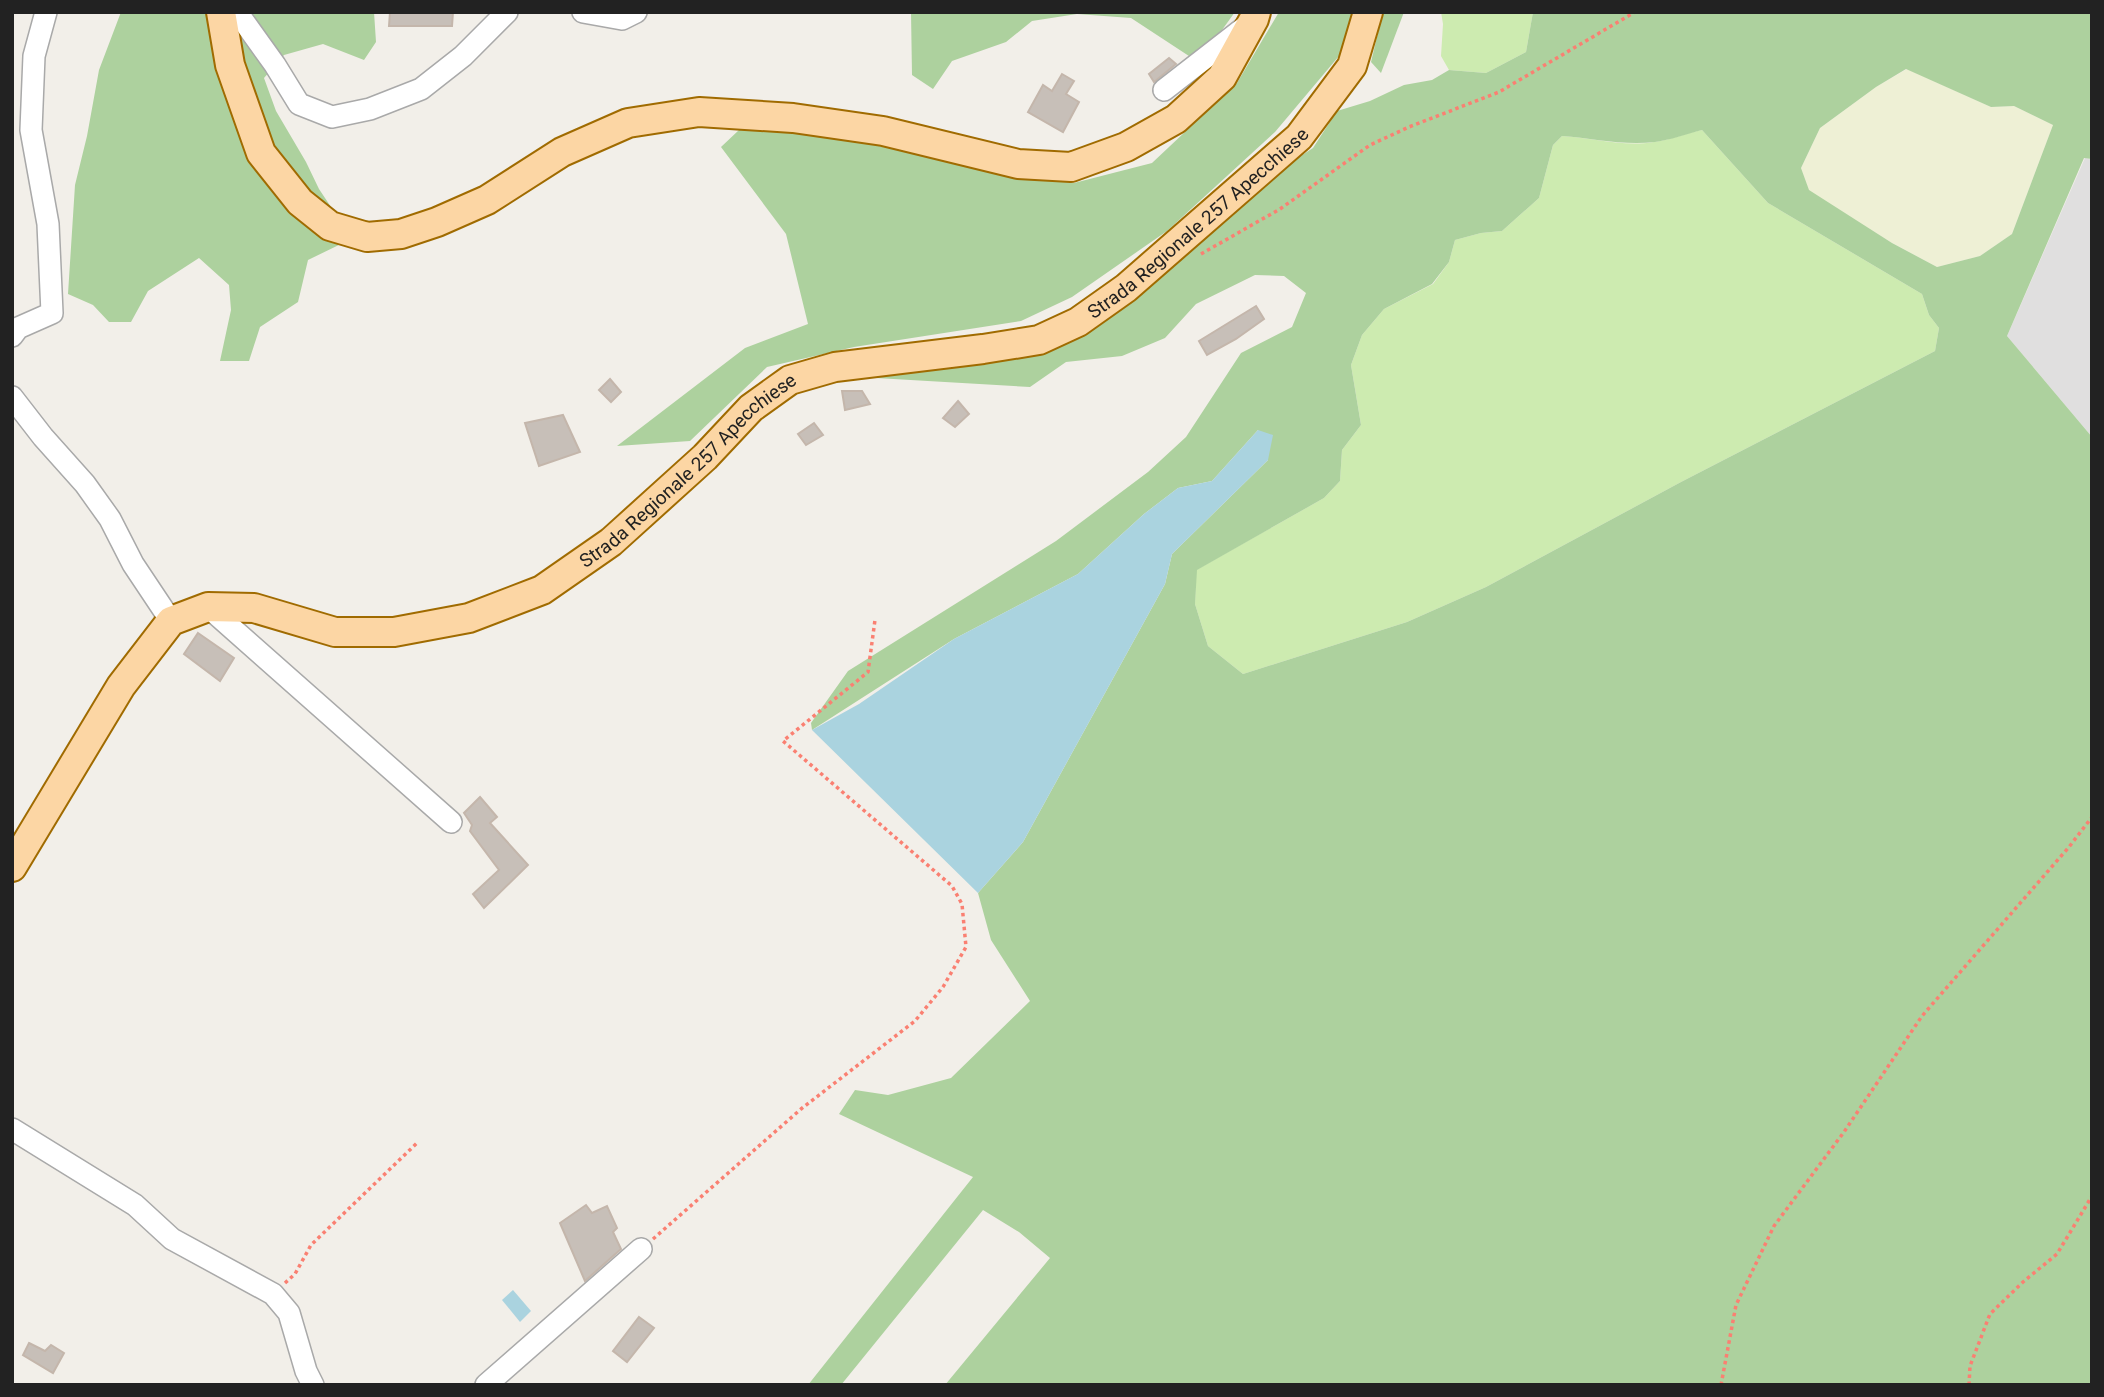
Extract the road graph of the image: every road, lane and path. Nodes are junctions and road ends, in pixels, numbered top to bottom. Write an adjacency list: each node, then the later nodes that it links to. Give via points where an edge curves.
1 (46, 12): 12 (street, via 34,55 31,130 48,224 52,313 18,328)
2 (221, 12): 9 (main road, via 230,65 261,153 300,202 330,226 367,237 401,234 437,222 487,200 562,152 628,123 699,112 793,118 883,131 1018,164 1071,167 1126,147 1176,119 1222,77)
3 (237, 12): 4 (street, via 299,104 332,117 370,109 421,89)
4 (507, 12)
5 (583, 12): 6 (street, via 622,19)
6 (636, 12)
7 (1368, 12): 14 (main road, Strada Regionale 257 Apecchiese, via 1352,66 1299,138 1126,288 1077,323 1039,340 835,367 790,380 751,408 705,457 611,542 542,590 469,618 394,632 335,632 254,607)
8 (1635, 12): 11 (path, via 1499,92 1370,145 1280,209)
9 (1255, 16): 10 (street)
10 (1164, 90)
11 (1196, 257)
12 (12, 336)
13 (12, 397): 16 (street, via 104,510 132,564)
14 (208, 607): 16 (main road, Strada Regionale 257 Apecchiese); 18 (street)
15 (875, 620): 23 (path, via 868,672 783,741 952,886 962,904 966,947 943,987 915,1021 800,1110)
16 (171, 621): 19 (main road, via 121,686)
17 (2092, 817): 27 (path, via 1923,1016 1774,1226 1736,1305)
18 (451, 822)
19 (12, 867)
20 (12, 1129): 24 (street, via 135,1205 172,1238)
21 (417, 1143): 24 (path, via 312,1245 295,1274)
22 (2092, 1196): 28 (path, via 2057,1254 1990,1314 1970,1366)
23 (641, 1249): 26 (street)
24 (273, 1294): 25 (street, via 289,1312)
25 (313, 1385)
26 (486, 1385)
27 (1721, 1385)
28 (1969, 1385)

